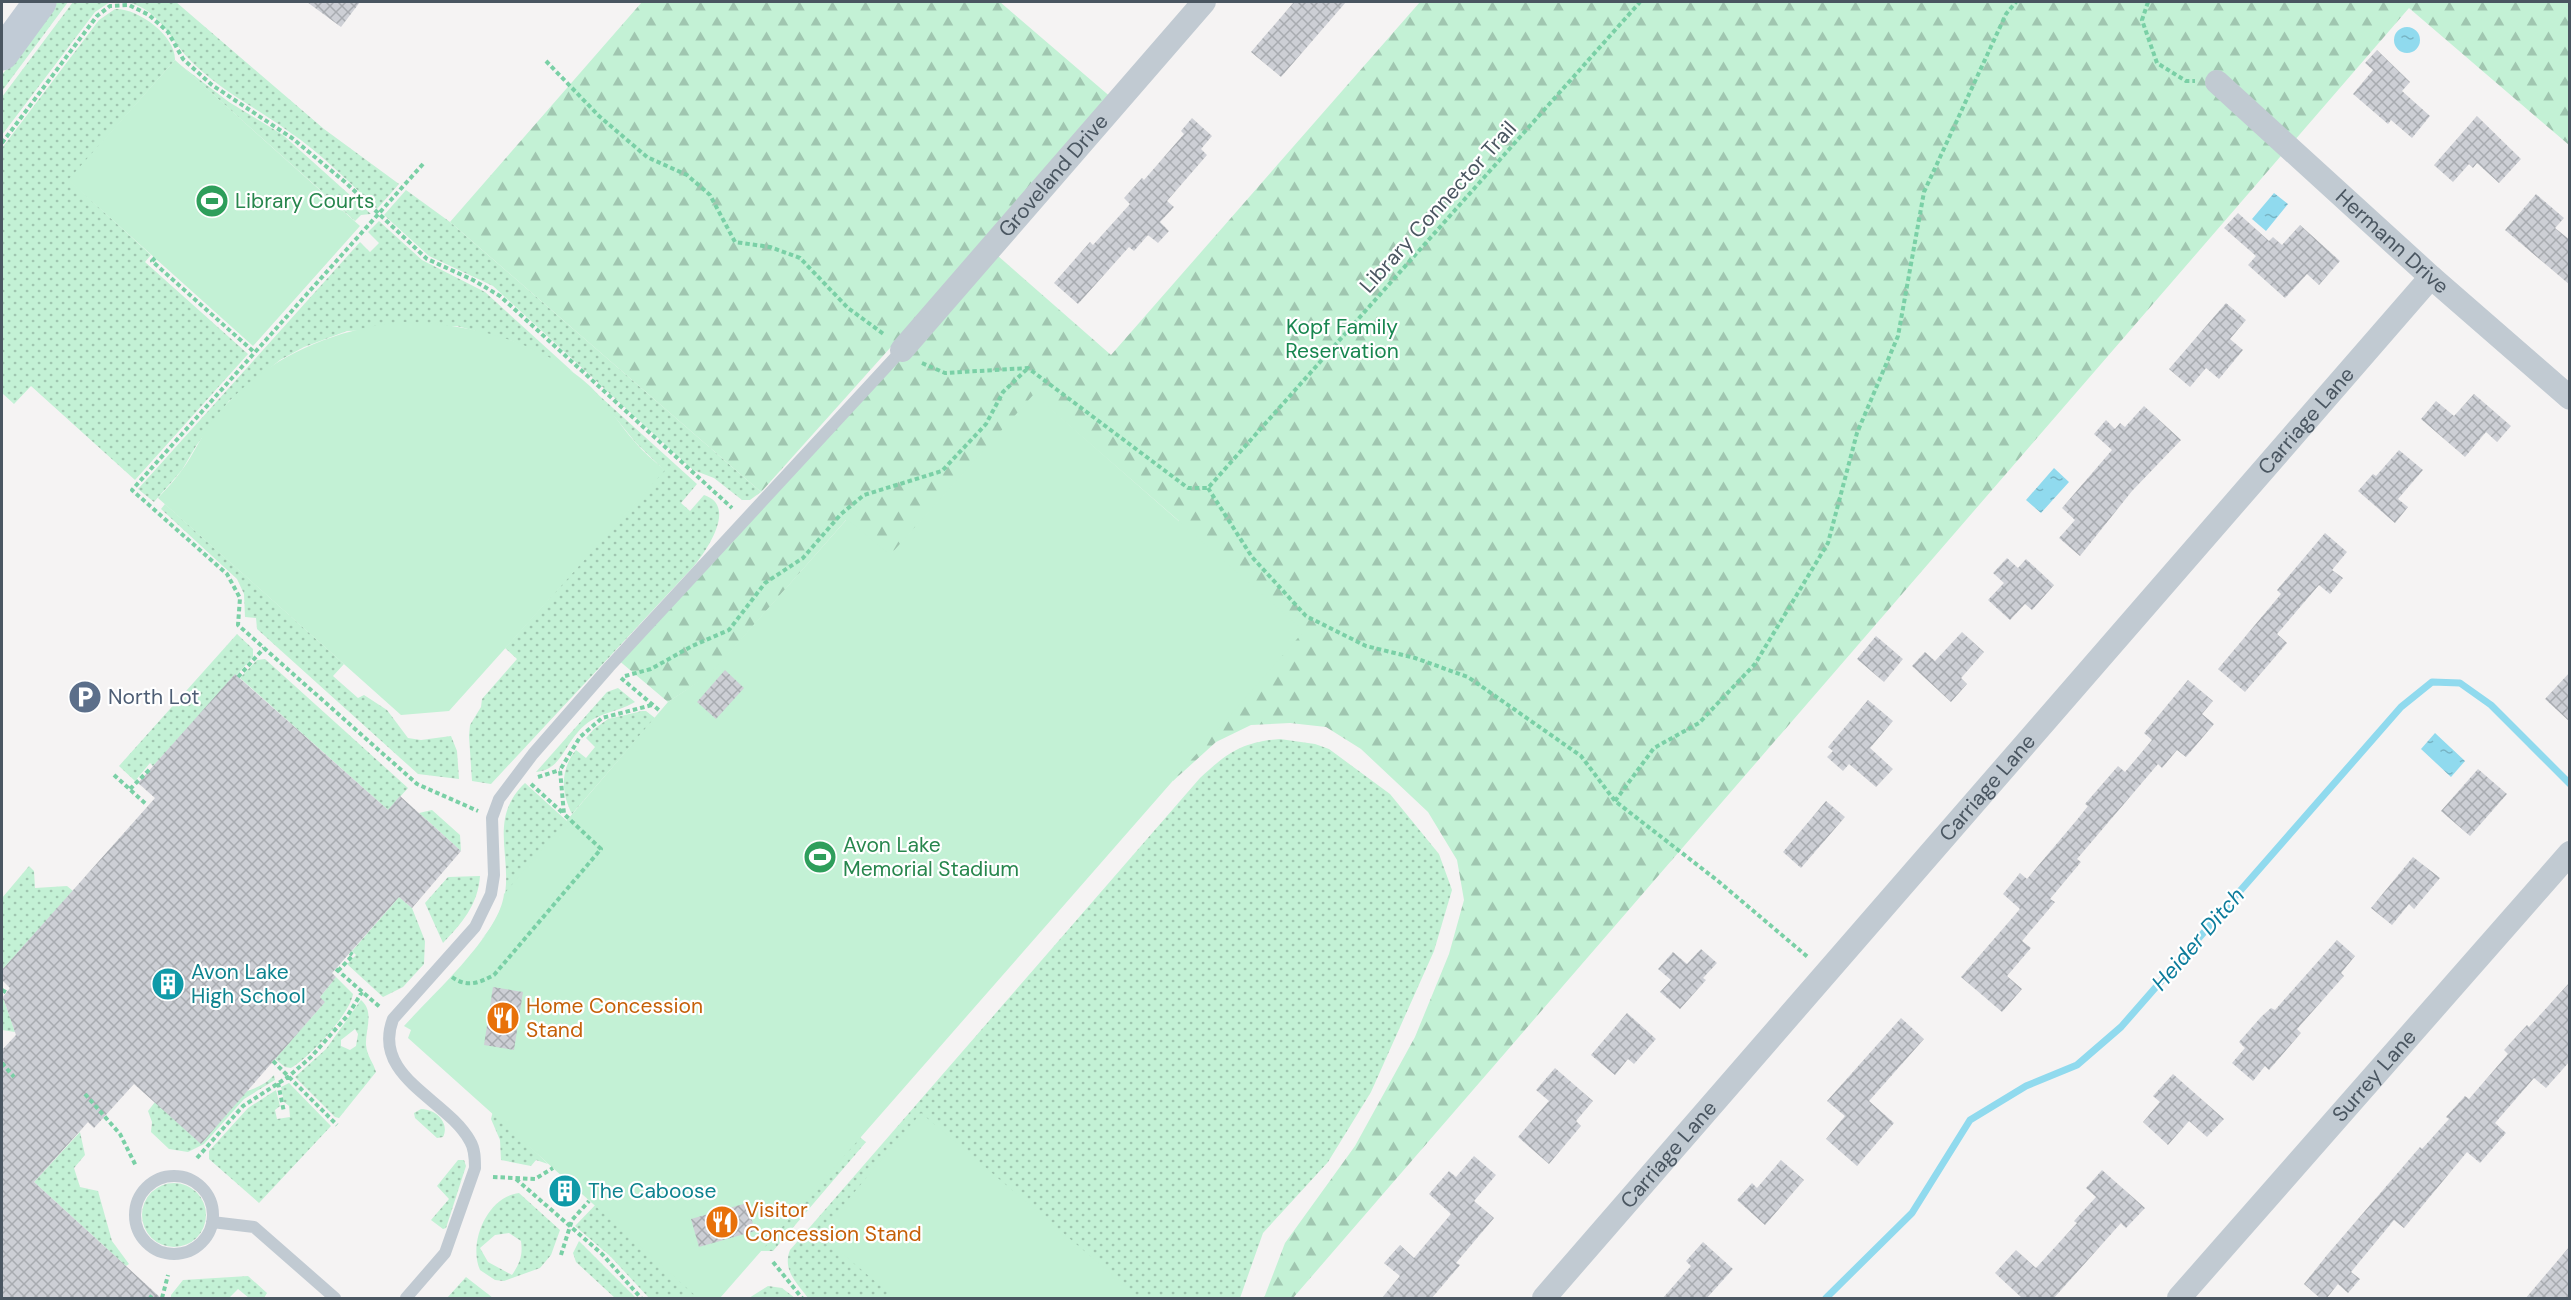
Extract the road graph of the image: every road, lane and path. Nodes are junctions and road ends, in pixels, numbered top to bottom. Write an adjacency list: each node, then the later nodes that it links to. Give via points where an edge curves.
1 (40, 2): 6 (street)
2 (1204, 2): 14 (street, Groveland Drive)
3 (1640, 2): 18 (path, Library Connector Trail)
4 (2016, 2): 30 (path, via 2006,14 1924,192 1898,336 1857,433 1828,543 1755,664 1699,723 1654,748)
5 (2148, 2): 8 (path, via 2142,20 2157,63 2186,81)
6 (2, 54)
7 (546, 60): 14 (path, via 599,116 648,157 687,175 710,195 735,242 770,247 800,258 848,308)
8 (2217, 82): 13 (street, Hermann Drive)
9 (2, 143): 11 (path, via 97,16 110,6 129,4 168,32 183,59 212,85 292,138 345,182)
10 (423, 164): 11 (path)
11 (378, 216): 15 (path); 19 (path, via 427,259 500,296)
12 (155, 258): 15 (path, via 152,261)
13 (2431, 277): 17 (street, Hermann Drive); 37 (street, Carriage Lane)
14 (902, 350): 16 (path, via 945,373); 19 (lane)
15 (255, 353): 20 (path, via 132,490 228,574 240,598 238,625)
16 (1028, 368): 18 (path, via 1188,488); 23 (path, via 1003,392 986,424 942,471 864,495 841,514 802,558 765,583 729,630 651,669)
17 (2570, 398)
18 (1208, 488): 30 (path, via 1252,557 1306,616 1366,645 1468,676 1581,756)
19 (744, 518): 21 (lane)
20 (264, 648): 22 (path); 33 (path, via 417,784)
21 (609, 667): 23 (path); 33 (lane, via 533,754 499,799)
22 (238, 677)
23 (621, 677): 24 (path)
24 (652, 705): 25 (path); 27 (path, via 602,718 580,737)
25 (660, 711)
26 (151, 768): 29 (path)
27 (560, 770): 32 (path); 32 (path, via 528,781)
28 (114, 775): 29 (path)
29 (130, 789): 31 (path)
30 (1614, 801): 37 (path, via 1718,881)
31 (147, 805)
32 (564, 814): 36 (path, via 602,849 494,975 476,984 459,982)
33 (492, 818): 36 (lane, via 491,894 475,927)
34 (2570, 853): 67 (street, Surrey Lane)
35 (350, 953): 39 (path, via 337,970)
36 (440, 967): 63 (lane, via 393,1019 388,1045 394,1063 414,1086 465,1133 471,1143 475,1168 446,1253)
37 (1827, 974): 66 (street, Carriage Lane)
38 (2, 990): 40 (path)
39 (362, 992): 41 (path); 45 (path, via 330,1037)
40 (7, 993)
41 (384, 1011)
42 (273, 1061): 45 (path)
43 (2, 1063): 44 (path)
44 (14, 1077)
45 (288, 1077): 46 (path); 49 (path)
46 (278, 1083): 48 (path); 50 (path, via 243,1106)
47 (86, 1094): 51 (path, via 120,1134)
48 (284, 1113)
49 (337, 1125)
50 (197, 1158)
51 (136, 1166)
52 (553, 1168): 54 (path, via 535,1179)
53 (493, 1177): 54 (path)
54 (516, 1179): 57 (path)
55 (589, 1201): 57 (path)
56 (212, 1222): 56 (lane, via 212,1207 206,1193 182,1177 153,1182 142,1192 136,1207 140,1234 151,1246 166,1253 193,1249 205,1238); 62 (lane, via 254,1227)
57 (570, 1226): 58 (path); 64 (path, via 602,1254)
58 (561, 1255)
59 (773, 1262): 65 (path)
60 (168, 1275): 61 (path)
61 (162, 1299)
62 (335, 1299)
63 (406, 1299)
64 (641, 1299)
65 (802, 1299)
66 (1544, 1299)
67 (2179, 1299)

